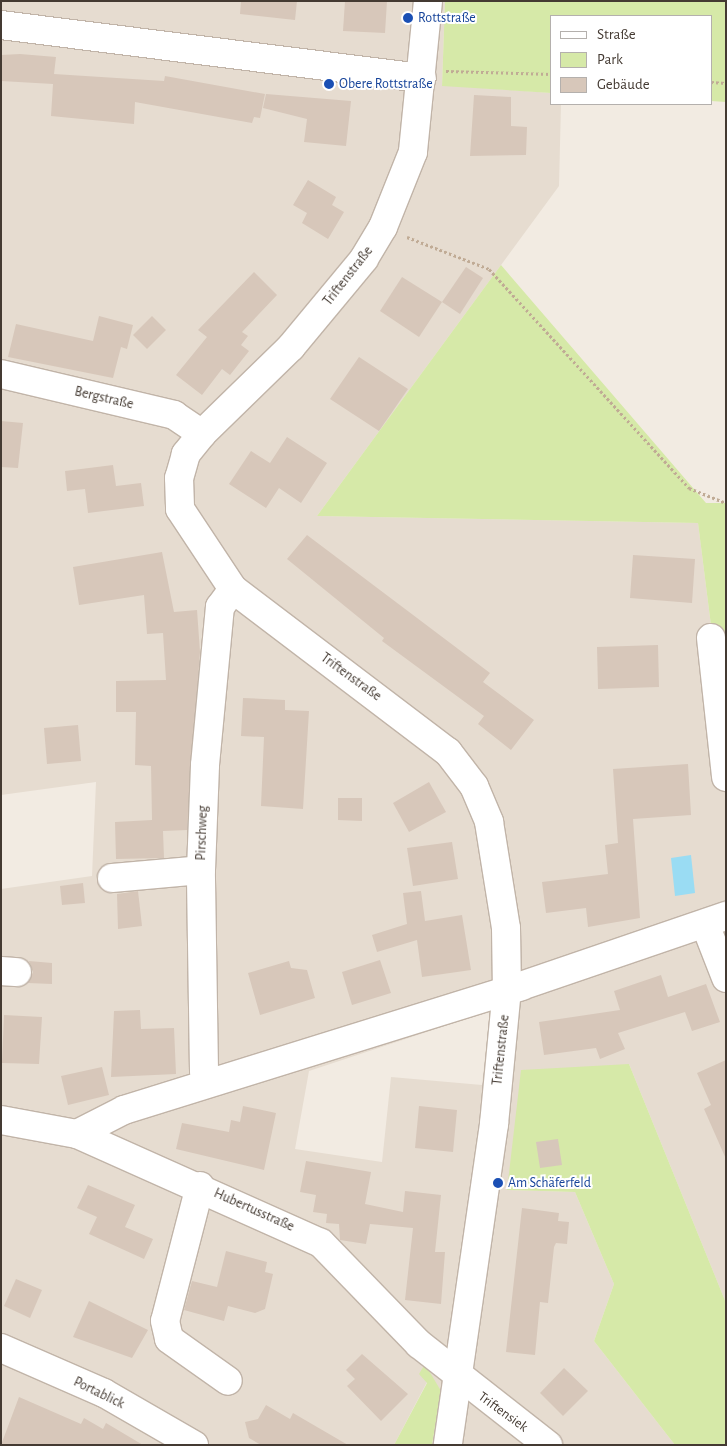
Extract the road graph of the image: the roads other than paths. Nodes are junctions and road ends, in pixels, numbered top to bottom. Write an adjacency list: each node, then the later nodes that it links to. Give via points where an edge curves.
1 (428, 1): 3 (street, Triftenstraße)
2 (1, 25): 3 (street, via 28,25 314,67)
3 (422, 78): 5 (street, Triftenstraße, via 406,179 364,259 291,347)
4 (1, 374): 5 (street, Bergstraße, via 174,415)
5 (202, 434): 6 (street, Triftenstraße, via 186,454 179,478 180,509)
6 (233, 589): 9 (street, Pirschweg, via 220,607 212,655); 13 (street, Triftenstraße, via 448,752 474,786 489,822 501,881)
7 (710, 638): 8 (street)
8 (726, 777)
9 (201, 870): 10 (street); 14 (street, Pirschweg, via 204,1071)
10 (112, 878)
11 (715, 920): 12 (street); 13 (street)
12 (726, 978)
13 (507, 989): 14 (street); 19 (street, Triftenstraße)
14 (209, 1082): 16 (street, via 124,1110)
15 (1, 1120): 16 (street, Hubertusstraße)
16 (77, 1134): 17 (street, Hubertusstraße)
17 (200, 1186): 19 (street, Hubertusstraße, via 322,1242 419,1344); 20 (street, via 165,1321 169,1339)
18 (1, 1348): 21 (street, Portablick, via 104,1393)
19 (460, 1378): 22 (street, Triftenstraße); 23 (street, Triftensiek)
20 (228, 1381)
21 (194, 1445)
22 (448, 1445)
23 (548, 1445)

